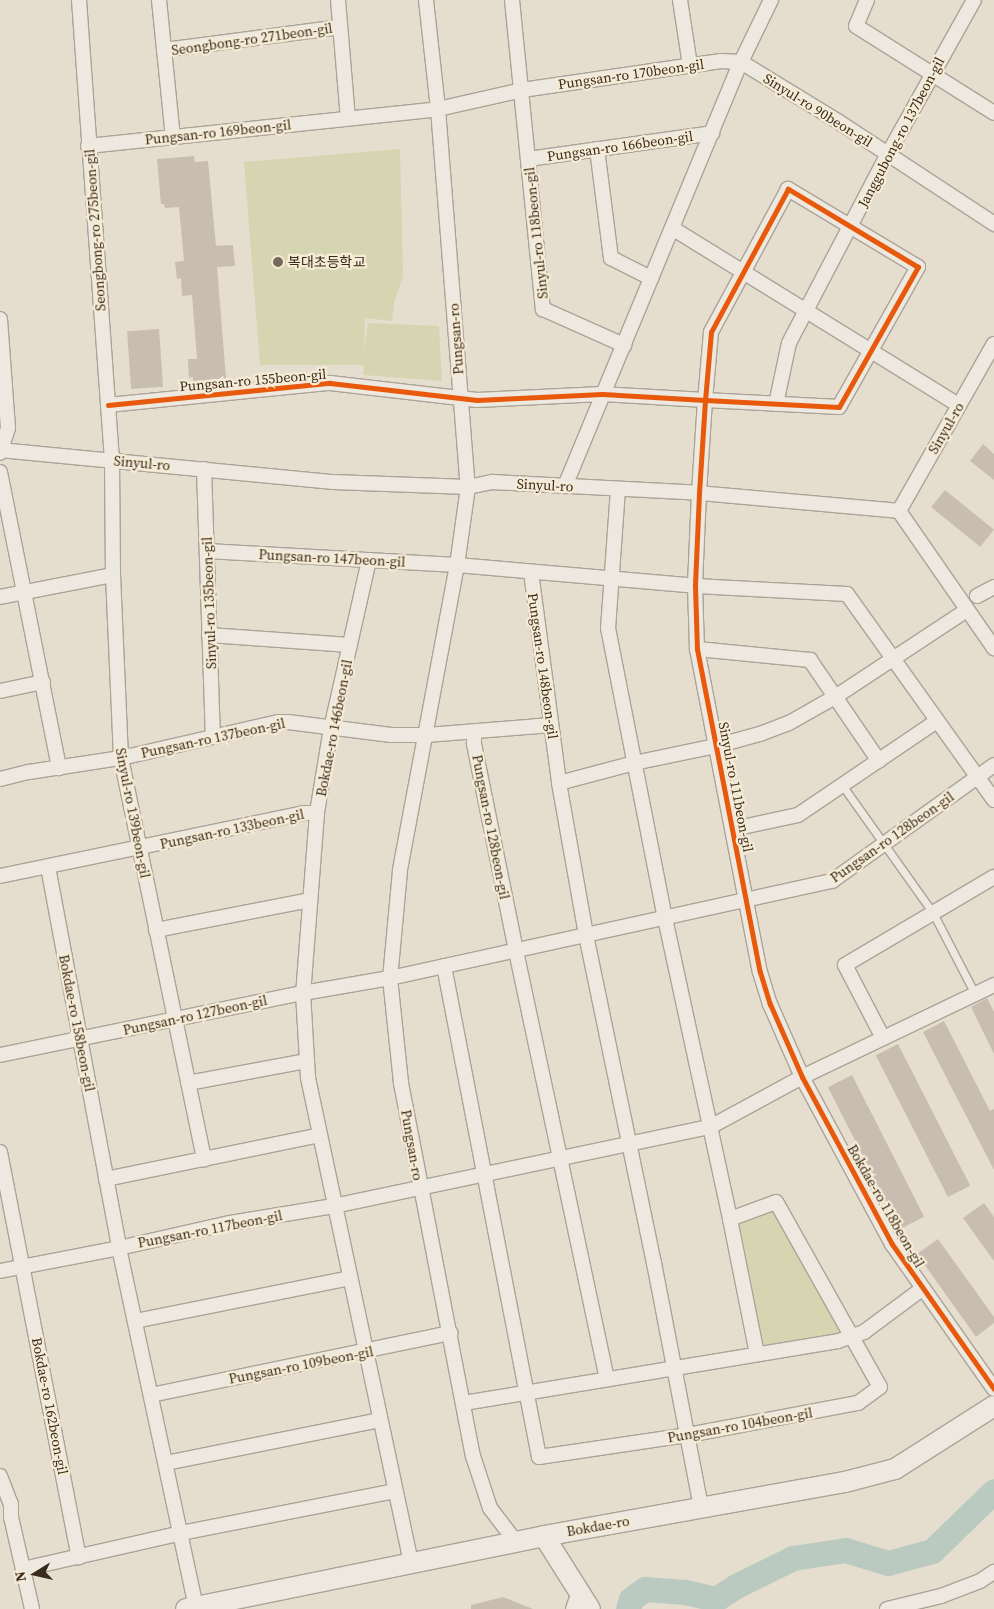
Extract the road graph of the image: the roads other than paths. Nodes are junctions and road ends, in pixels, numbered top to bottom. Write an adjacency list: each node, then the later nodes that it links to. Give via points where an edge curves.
1 (78, 0): 21 (street, Seongbong-ro 275beon-gil)
2 (159, 0): 11 (street, Seongbong-ro 271beon-gil)
3 (338, 0): 10 (street)
4 (426, 0): 17 (street, Pungsan-ro)
5 (680, 0): 13 (street)
6 (771, 0): 12 (street)
7 (867, 0): 14 (street, via 856,26)
8 (974, 0): 14 (street, Janggubong-ro 137beon-gil)
9 (516, 1): 15 (street)
10 (340, 27): 11 (street, Seongbong-ro 271beon-gil); 18 (street)
11 (164, 50): 20 (street, Seongbong-ro 271beon-gil)
12 (741, 62): 13 (street, Pungsan-ro 170beon-gil); 19 (street); 23 (street, Sinyul-ro 90beon-gil)
13 (690, 65): 15 (street, Pungsan-ro 170beon-gil)
14 (932, 74): 16 (street); 23 (street, Janggubong-ro 137beon-gil)
15 (522, 90): 17 (street, Pungsan-ro 170beon-gil); 24 (street)
16 (992, 107)
17 (438, 109): 18 (street, Pungsan-ro 169beon-gil); 36 (street, Pungsan-ro)
18 (348, 118): 20 (street, Pungsan-ro 169beon-gil)
19 (712, 133): 22 (street, Pungsan-ro 166beon-gil); 27 (street)
20 (173, 137): 21 (street, Pungsan-ro 169beon-gil)
21 (88, 146): 39 (street, Seongbong-ro 275beon-gil)
22 (597, 149): 24 (street, Pungsan-ro 166beon-gil); 29 (street, via 611,258)
23 (888, 154): 25 (street, Sinyul-ro 90beon-gil); 26 (street, Janggubong-ro 137beon-gil)
24 (528, 159): 33 (street, Sinyul-ro 118beon-gil, via 543,309)
25 (994, 224)
26 (851, 227): 28 (street, Sinyul-ro 111beon-gil, via 788,189); 30 (street, Janggubong-ro 137beon-gil); 34 (street, via 918,267)
27 (672, 228): 28 (street); 29 (street)
28 (744, 272): 30 (street); 37 (street, Sinyul-ro 111beon-gil, via 712,332)
29 (651, 278): 33 (street)
30 (806, 310): 34 (street); 38 (street, Janggubong-ro 137beon-gil, via 789,343)
31 (0, 318): 41 (street, via 8,428)
32 (994, 344): 40 (street, Sinyul-ro)
33 (624, 345): 35 (street)
34 (871, 350): 38 (street, Pungsan-ro 155beon-gil, via 839,407); 40 (street)
35 (602, 394): 36 (street, Pungsan-ro 155beon-gil); 37 (street, Pungsan-ro 155beon-gil); 45 (street)
36 (460, 399): 39 (street, Pungsan-ro 155beon-gil, via 330,383); 46 (street, Pungsan-ro)
37 (705, 400): 38 (street, Pungsan-ro 155beon-gil); 48 (street, Sinyul-ro 111beon-gil)
38 (776, 404)
39 (108, 405): 42 (street, Seongbong-ro 275beon-gil)
40 (960, 405): 49 (street, Sinyul-ro)
41 (0, 451): 42 (street, Sinyul-ro)
42 (112, 460): 43 (street, Sinyul-ro); 55 (street, Sinyul-ro 139beon-gil)
43 (204, 468): 46 (street, Sinyul-ro, via 334,482); 51 (street, Sinyul-ro 135beon-gil)
44 (0, 472): 50 (street)
45 (565, 486): 46 (street, Sinyul-ro, via 492,482); 47 (street, Sinyul-ro)
46 (468, 487): 53 (street, Pungsan-ro)
47 (618, 489): 48 (street, Sinyul-ro); 56 (street)
48 (699, 493): 49 (street, Sinyul-ro); 57 (street, Sinyul-ro 111beon-gil)
49 (899, 511): 62 (street)
50 (4, 514): 59 (street)
51 (207, 551): 52 (street, Pungsan-ro 147beon-gil); 63 (street, Sinyul-ro 135beon-gil)
52 (369, 560): 53 (street, Pungsan-ro 147beon-gil); 64 (street, Bokdae-ro 146beon-gil)
53 (457, 565): 54 (street, Pungsan-ro 148beon-gil); 75 (street, Pungsan-ro)
54 (531, 572): 56 (street, Pungsan-ro 148beon-gil); 72 (street, Pungsan-ro 148beon-gil)
55 (113, 575): 59 (street); 78 (street, Sinyul-ro 139beon-gil)
56 (611, 579): 57 (street, Pungsan-ro 148beon-gil); 80 (street, via 608,628)
57 (695, 586): 66 (street, Sinyul-ro 111beon-gil); 67 (street, Pungsan-ro 148beon-gil, via 847,594)
58 (994, 587): 60 (street)
59 (26, 591): 61 (street); 68 (street)
60 (977, 596)
61 (0, 597)
62 (967, 610): 65 (street); 67 (street, Sinyul-ro 111beon-gil)
63 (210, 635): 64 (street, Bokdae-ro 146beon-gil); 76 (street, Sinyul-ro 135beon-gil)
64 (350, 645): 73 (street, Bokdae-ro 146beon-gil)
65 (994, 648)
66 (697, 649): 70 (street, via 810,660); 77 (street, Sinyul-ro 111beon-gil)
67 (893, 659): 70 (street, Sinyul-ro 111beon-gil); 71 (street, Pungsan-ro 148beon-gil)
68 (43, 682): 69 (street); 82 (street)
69 (0, 691)
70 (834, 697): 77 (street, Sinyul-ro 111beon-gil, via 789,723); 79 (street)
71 (937, 720): 79 (street); 83 (street, Pungsan-ro 148beon-gil)
72 (551, 725): 74 (street); 85 (street, Pungsan-ro 148beon-gil)
73 (331, 728): 75 (street, Pungsan-ro 137beon-gil, via 391,735); 76 (street, Pungsan-ro 137beon-gil, via 283,722); 88 (street, Bokdae-ro 146beon-gil)
74 (474, 733): 75 (street); 101 (street, Pungsan-ro 128beon-gil)
75 (427, 735): 103 (street, Pungsan-ro, via 400,871)
76 (213, 737): 78 (street, Pungsan-ro 137beon-gil)
77 (716, 746): 80 (street, Sinyul-ro 111beon-gil); 89 (street, Sinyul-ro 111beon-gil)
78 (120, 758): 82 (street, Pungsan-ro 137beon-gil); 91 (street, Sinyul-ro 139beon-gil)
79 (879, 761): 86 (street)
80 (634, 764): 85 (street, Sinyul-ro 111beon-gil); 98 (street)
81 (994, 765): 83 (street, Pungsan-ro 128beon-gil)
82 (60, 768): 84 (street, Pungsan-ro 137beon-gil)
83 (977, 777): 87 (street, Pungsan-ro 148beon-gil); 90 (street, Pungsan-ro 128beon-gil)
84 (0, 779)
85 (559, 783): 100 (street)
86 (842, 785): 89 (street, Sinyul-ro 111beon-gil, via 798,815); 90 (lane)
87 (994, 800)
88 (317, 814): 91 (street, Pungsan-ro 133beon-gil, via 303,813); 95 (street, Bokdae-ro 146beon-gil)
89 (733, 829): 96 (street, Sinyul-ro 111beon-gil)
90 (885, 844): 96 (street, Pungsan-ro 128beon-gil, via 832,881); 97 (lane)
91 (139, 848): 92 (street, Pungsan-ro 133beon-gil); 99 (street, Sinyul-ro 139beon-gil)
92 (48, 867): 93 (street, Pungsan-ro 133beon-gil); 108 (street, Bokdae-ro 158beon-gil)
93 (0, 876)
94 (994, 877): 97 (street)
95 (310, 900): 99 (street); 105 (street, Bokdae-ro 146beon-gil)
96 (747, 901): 98 (street, Pungsan-ro 128beon-gil); 112 (street, Sinyul-ro 111beon-gil, via 760,972 770,1004)
97 (932, 913): 106 (lane); 109 (street, via 845,965)
98 (665, 918): 100 (street, Pungsan-ro 128beon-gil); 114 (street)
99 (156, 930): 107 (street, Sinyul-ro 139beon-gil)
100 (586, 935): 101 (street, Pungsan-ro 128beon-gil); 116 (street)
101 (516, 951): 102 (street, Pungsan-ro 128beon-gil); 118 (street, Pungsan-ro 128beon-gil)
102 (444, 966): 103 (street, Pungsan-ro 128beon-gil); 120 (street)
103 (390, 978): 105 (street, Pungsan-ro 127beon-gil); 122 (street, Pungsan-ro, via 401,1082)
104 (994, 985): 106 (street, Pungsan-ro 117beon-gil)
105 (303, 993): 107 (street, Pungsan-ro 127beon-gil); 111 (street, Bokdae-ro 146beon-gil)
106 (976, 994): 109 (street, Pungsan-ro 117beon-gil)
107 (175, 1020): 108 (street, Pungsan-ro 127beon-gil); 113 (street, Sinyul-ro 139beon-gil)
108 (80, 1038): 110 (street, Pungsan-ro 127beon-gil); 121 (street, Bokdae-ro 158beon-gil)
109 (883, 1038): 112 (street, Pungsan-ro 117beon-gil)
110 (0, 1055)
111 (307, 1061): 113 (street); 115 (street, Bokdae-ro 146beon-gil)
112 (802, 1077): 114 (street, Pungsan-ro 117beon-gil); 129 (street, Bokdae-ro 118beon-gil, via 892,1244)
113 (188, 1083): 119 (street, Sinyul-ro 139beon-gil)
114 (710, 1127): 116 (street, Pungsan-ro 117beon-gil); 124 (street)
115 (320, 1134): 119 (street); 123 (street, Bokdae-ro 146beon-gil)
116 (630, 1145): 118 (street, Pungsan-ro 117beon-gil); 135 (street)
117 (0, 1152): 126 (street, Bokdae-ro 162beon-gil)
118 (560, 1159): 120 (street, Pungsan-ro 117beon-gil); 136 (street, Pungsan-ro 128beon-gil)
119 (204, 1160): 121 (street)
120 (483, 1175): 122 (street, Pungsan-ro 117beon-gil); 138 (street)
121 (106, 1179): 125 (street, Bokdae-ro 158beon-gil)
122 (420, 1186): 123 (street, Pungsan-ro 117beon-gil); 131 (street, Pungsan-ro)
123 (334, 1206): 125 (street, Pungsan-ro 117beon-gil, via 230,1223); 128 (street, Bokdae-ro 146beon-gil)
124 (730, 1219): 132 (street, via 776,1202); 134 (street)
125 (119, 1248): 126 (street, Pungsan-ro 117beon-gil); 130 (street, Bokdae-ro 158beon-gil)
126 (22, 1266): 127 (street, Pungsan-ro 117beon-gil); 152 (street, Bokdae-ro 162beon-gil)
127 (0, 1271)
128 (350, 1278): 130 (street); 133 (street, Bokdae-ro 146beon-gil)
129 (922, 1289): 132 (street); 137 (street, Bokdae-ro 118beon-gil)
130 (135, 1321): 139 (street, Bokdae-ro 158beon-gil)
131 (451, 1334): 133 (street, Pungsan-ro 109beon-gil); 140 (street, Pungsan-ro)
132 (853, 1337): 134 (street); 143 (street, Pungsan-ro 104beon-gil, via 880,1387 858,1403)
133 (366, 1352): 139 (street, Pungsan-ro 109beon-gil); 142 (street, Bokdae-ro 146beon-gil)
134 (757, 1354): 135 (street)
135 (674, 1368): 136 (street); 143 (street)
136 (607, 1378): 138 (street)
137 (994, 1389)
138 (526, 1392): 140 (street); 143 (street, Pungsan-ro 104beon-gil, via 539,1457)
139 (151, 1395): 144 (street, Bokdae-ro 158beon-gil)
140 (464, 1402): 151 (street, Pungsan-ro, via 473,1456 490,1508)
141 (994, 1406): 147 (street, Bokdae-ro, via 895,1469 845,1482)
142 (380, 1420): 144 (street); 146 (street, Bokdae-ro 146beon-gil)
143 (688, 1435): 147 (street)
144 (166, 1463): 149 (street, Bokdae-ro 158beon-gil)
145 (0, 1476): 148 (street, via 11,1504)
146 (395, 1491): 149 (street); 153 (street, Bokdae-ro 146beon-gil)
147 (701, 1508): 150 (street, Bokdae-ro)
148 (6, 1518): 154 (street)
149 (181, 1533): 152 (street); 157 (street, Bokdae-ro 158beon-gil)
150 (544, 1536): 151 (street, Bokdae-ro); 156 (street)
151 (516, 1542): 153 (street, Bokdae-ro)
152 (79, 1557): 154 (street)
153 (411, 1563): 157 (street, Bokdae-ro)
154 (23, 1569): 158 (street)
155 (994, 1572): 159 (street, via 941,1596)
156 (582, 1604)
157 (191, 1608)
158 (32, 1609)
159 (887, 1609)

